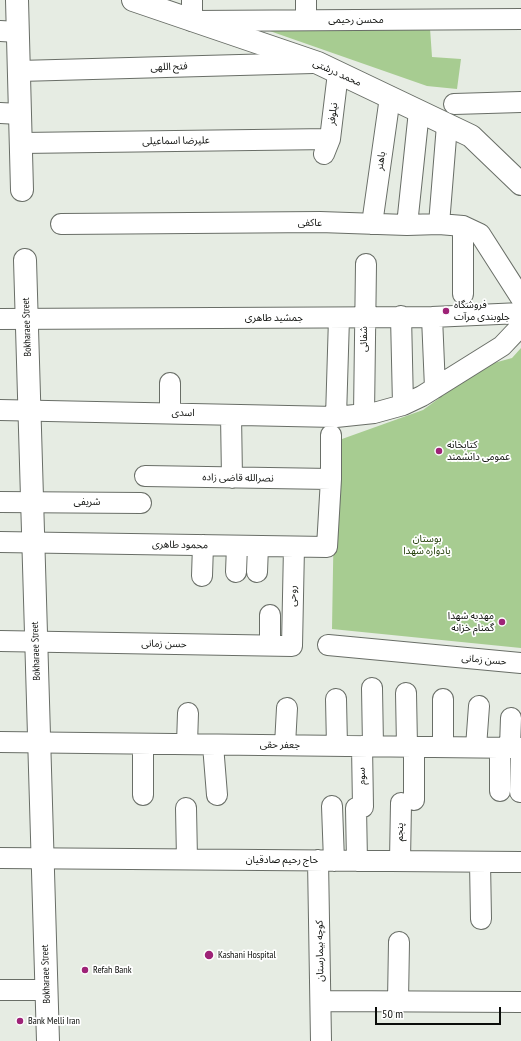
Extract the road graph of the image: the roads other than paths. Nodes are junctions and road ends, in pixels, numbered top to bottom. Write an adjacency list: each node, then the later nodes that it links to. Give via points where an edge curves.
1 (17, 0): 7 (main road)
2 (133, 0): 4 (main road, محمد درشتی)
3 (306, 0): 6 (street)
4 (192, 10): 6 (street, محسن رحیمی); 8 (main road, محمد درشتی)
5 (521, 19): 6 (street, محسن رحیمی)
6 (306, 20)
7 (9, 31): 9 (main road)
8 (318, 63): 9 (street, فتح اللهی); 10 (main road, محمد درشتی)
9 (19, 71): 15 (main road)
10 (338, 72): 11 (main road, محمد درشتی); 18 (street, نیلوفر)
11 (390, 97): 14 (main road, محمد درشتی); 22 (street, باهنر)
12 (521, 102): 13 (street)
13 (454, 104)
14 (419, 111): 16 (main road, محمد درشتی); 24 (street)
15 (10, 113): 17 (main road)
16 (447, 125): 19 (main road, محمد درشتی, via 471,136); 23 (street)
17 (21, 143): 18 (street, علیرضا اسماعیلی); 20 (main road)
18 (327, 147)
19 (521, 184)
20 (22, 190)
21 (61, 224): 22 (street, عاکفی)
22 (372, 224): 24 (street, عاکفی)
23 (439, 224): 24 (street, عاکفی); 25 (street, عاکفی)
24 (407, 225)
25 (463, 226): 28 (street); 29 (street, عاکفی, via 480,234)
26 (25, 260): 36 (main road, Bokharaee Street)
27 (366, 264): 32 (street, شفائی)
28 (463, 294)
29 (521, 298)
30 (521, 313): 33 (street, جمشید طاهری)
31 (401, 316): 32 (street, جمشید طاهری); 33 (street, جمشید طاهری); 40 (street)
32 (364, 317): 34 (street, جمشید طاهری); 44 (street, شفائی)
33 (432, 317): 39 (street)
34 (339, 318): 36 (street, جمشید طاهری); 46 (street)
35 (0, 319): 36 (street, جمشید طاهری)
36 (27, 319): 42 (main road, Bokharaee Street)
37 (521, 326): 39 (street, اسدی, via 502,346)
38 (170, 383): 43 (street)
39 (435, 388): 40 (street, اسدی)
40 (403, 405): 44 (street, اسدی)
41 (0, 410): 42 (street, اسدی)
42 (29, 410): 43 (street, اسدی); 51 (main road, Bokharaee Street)
43 (170, 413): 45 (street, اسدی)
44 (364, 414): 46 (street, اسدی)
45 (231, 415): 46 (street, اسدی); 48 (street)
46 (333, 426): 49 (street)
47 (145, 476): 48 (street, نصرالله قاضی زاده)
48 (232, 478): 49 (street, نصرالله قاضی زاده)
49 (331, 480): 58 (street, محمود طاهری, via 327,547)
50 (0, 502): 51 (street, شریفی)
51 (32, 502): 52 (street, شریفی); 54 (main road, Bokharaee Street)
52 (141, 502)
53 (0, 542): 54 (street, محمود طاهری)
54 (33, 542): 55 (street, محمود طاهری); 64 (main road, Bokharaee Street)
55 (203, 545): 56 (street, محمود طاهری); 61 (street)
56 (237, 546): 57 (street, محمود طاهری); 59 (street)
57 (258, 546): 58 (street, محمود طاهری); 60 (street)
58 (294, 547): 67 (street, روحی)
59 (236, 572)
60 (257, 572)
61 (202, 576)
62 (270, 615): 65 (street)
63 (0, 641): 64 (street, حسن زمانی)
64 (36, 642): 65 (street, حسن زمانی); 78 (main road, Bokharaee Street)
65 (270, 645): 67 (street, حسن زمانی)
66 (328, 645): 68 (street, حسن زمانی)
67 (292, 646)
68 (521, 663)
69 (372, 688): 84 (street, سوم)
70 (406, 693): 85 (street, پنجم)
71 (443, 699): 86 (street)
72 (336, 700): 83 (street)
73 (479, 706): 87 (street)
74 (287, 708): 82 (street)
75 (188, 713): 80 (street)
76 (511, 718): 88 (street)
77 (0, 742): 78 (street, جعفر حقی)
78 (39, 743): 79 (street, جعفر حقی); 96 (main road, Bokharaee Street)
79 (142, 744): 80 (street, جعفر حقی); 91 (street)
80 (187, 744): 81 (street, جعفر حقی)
81 (213, 744): 82 (street, جعفر حقی); 92 (street)
82 (285, 745): 83 (street, جعفر حقی)
83 (337, 746): 84 (street, جعفر حقی)
84 (368, 746): 85 (street, جعفر حقی); 99 (street, سوم, via 360,808)
85 (410, 747): 86 (street, جعفر حقی); 100 (street, پنجم)
86 (443, 747): 87 (street, جعفر حقی)
87 (476, 747): 88 (street, جعفر حقی)
88 (513, 748): 89 (street); 90 (street)
89 (500, 790)
90 (520, 792)
91 (143, 795)
92 (217, 795)
93 (332, 806): 98 (street, کوچه بیمارستان)
94 (186, 808): 97 (street)
95 (0, 858): 96 (street, حاج رحیم صادقیان)
96 (42, 858): 97 (street, حاج رحیم صادقیان); 106 (main road, Bokharaee Street)
97 (187, 859): 98 (street, حاج رحیم صادقیان)
98 (326, 861): 99 (street, حاج رحیم صادقیان); 107 (street, کوچه بیمارستان)
99 (357, 861): 100 (street, حاج رحیم صادقیان)
100 (400, 861): 101 (street, حاج رحیم صادقیان)
101 (480, 862): 102 (street, حاج رحیم صادقیان); 103 (street)
102 (521, 862)
103 (481, 919)
104 (399, 942): 108 (street)
105 (0, 990): 106 (street)
106 (46, 990): 110 (main road, Bokharaee Street)
107 (321, 1001): 108 (street); 111 (street, کوچه بیمارستان)
108 (398, 1002): 109 (street)
109 (521, 1002)
110 (48, 1041)
111 (321, 1041)

